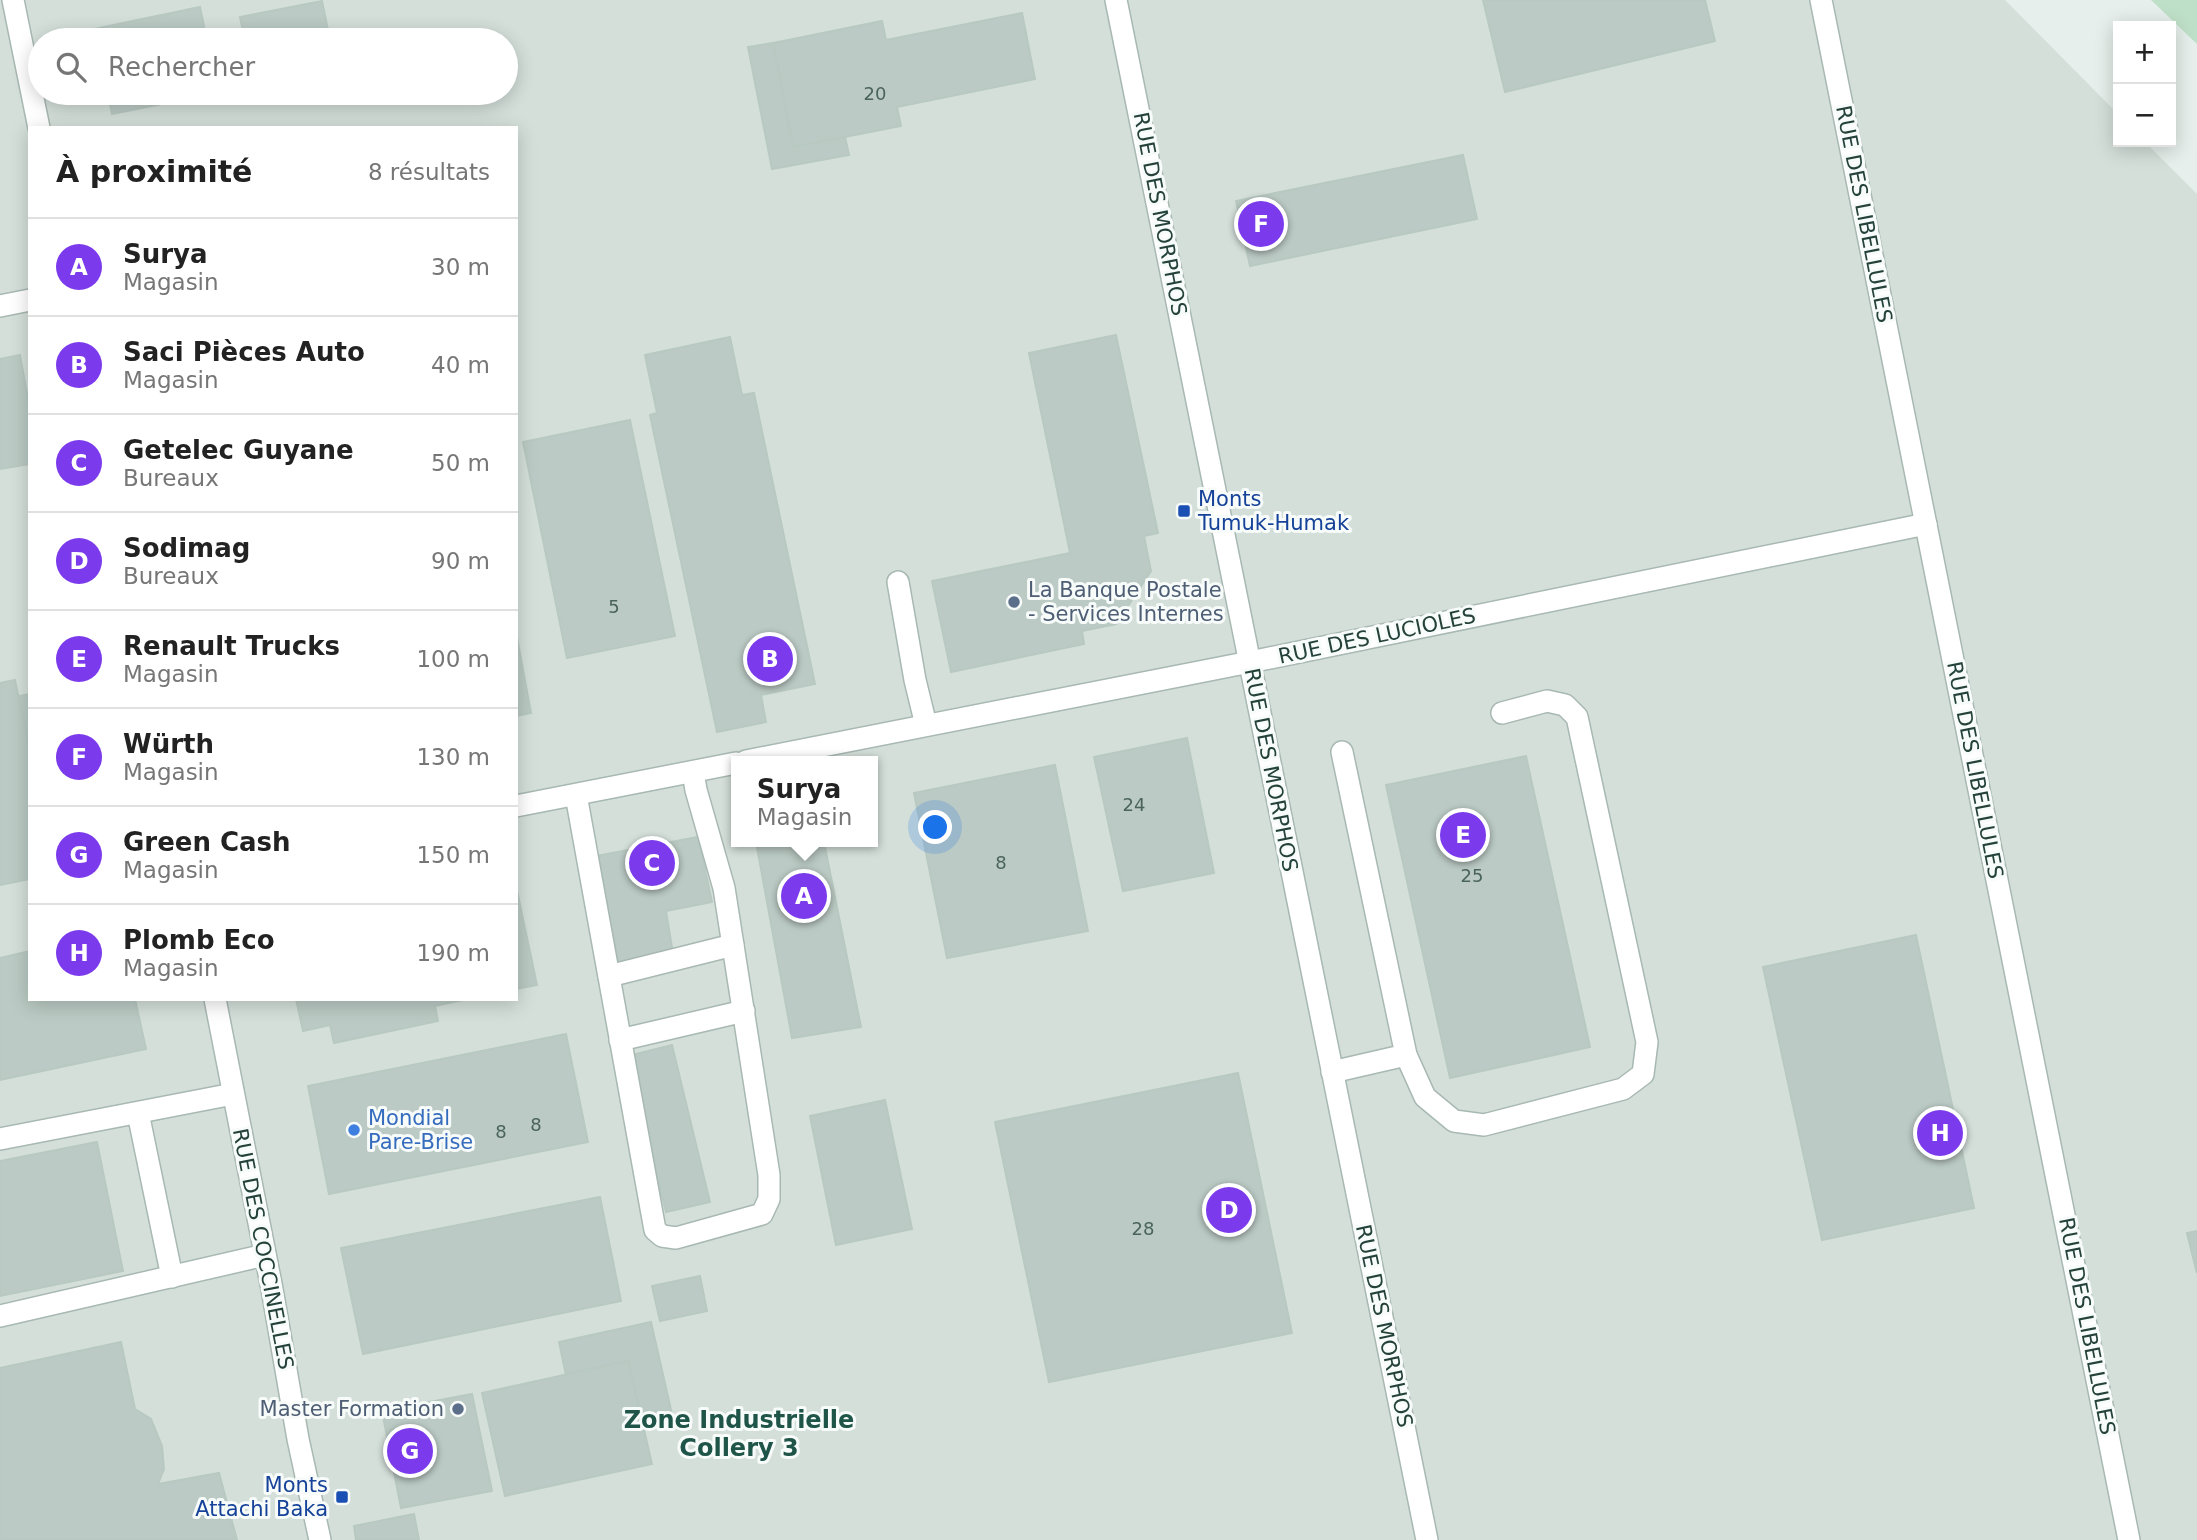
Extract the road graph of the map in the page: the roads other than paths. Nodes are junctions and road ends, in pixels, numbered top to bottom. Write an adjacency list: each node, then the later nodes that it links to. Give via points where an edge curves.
1 (13, 0): 4 (lane)
2 (1116, 0): 11 (lane, RUE DES MORPHOS)
3 (1821, 0): 9 (lane, RUE DES LIBELLULES)
4 (28, 74)
5 (34, 105): 6 (lane)
6 (39, 126)
7 (28, 300): 8 (lane)
8 (0, 306)
9 (1926, 524): 11 (lane, RUE DES LUCIOLES); 35 (lane, RUE DES LIBELLULES)
10 (898, 582): 13 (lane)
11 (1250, 662): 13 (lane, RUE DES LUCIOLES); 26 (lane, RUE DES MORPHOS)
12 (1502, 713): 25 (lane, via 1547,701 1565,705 1577,717 1647,1042 1643,1074 1623,1089 1483,1125 1454,1121 1425,1097)
13 (926, 725): 15 (lane, RUE DES LUCIOLES)
14 (1342, 752): 25 (lane)
15 (771, 756)
16 (731, 764): 17 (lane)
17 (693, 772): 18 (lane); 20 (lane, via 724,888)
18 (576, 795): 19 (lane); 21 (lane)
19 (518, 806)
20 (733, 945): 21 (lane); 23 (lane)
21 (609, 976): 24 (lane)
22 (215, 1001): 27 (lane, RUE DES COCCINELLES)
23 (744, 1011): 24 (lane); 24 (lane, via 769,1199 762,1214 676,1238 655,1230)
24 (621, 1040)
25 (1406, 1055): 26 (lane)
26 (1332, 1072): 34 (lane, RUE DES MORPHOS)
27 (233, 1094): 28 (lane); 30 (lane, RUE DES COCCINELLES)
28 (138, 1113): 29 (lane); 31 (lane)
29 (0, 1139)
30 (265, 1255): 31 (lane); 33 (lane, RUE DES COCCINELLES)
31 (172, 1276): 32 (lane)
32 (0, 1316)
33 (320, 1540)
34 (1427, 1540)
35 (2129, 1540)

